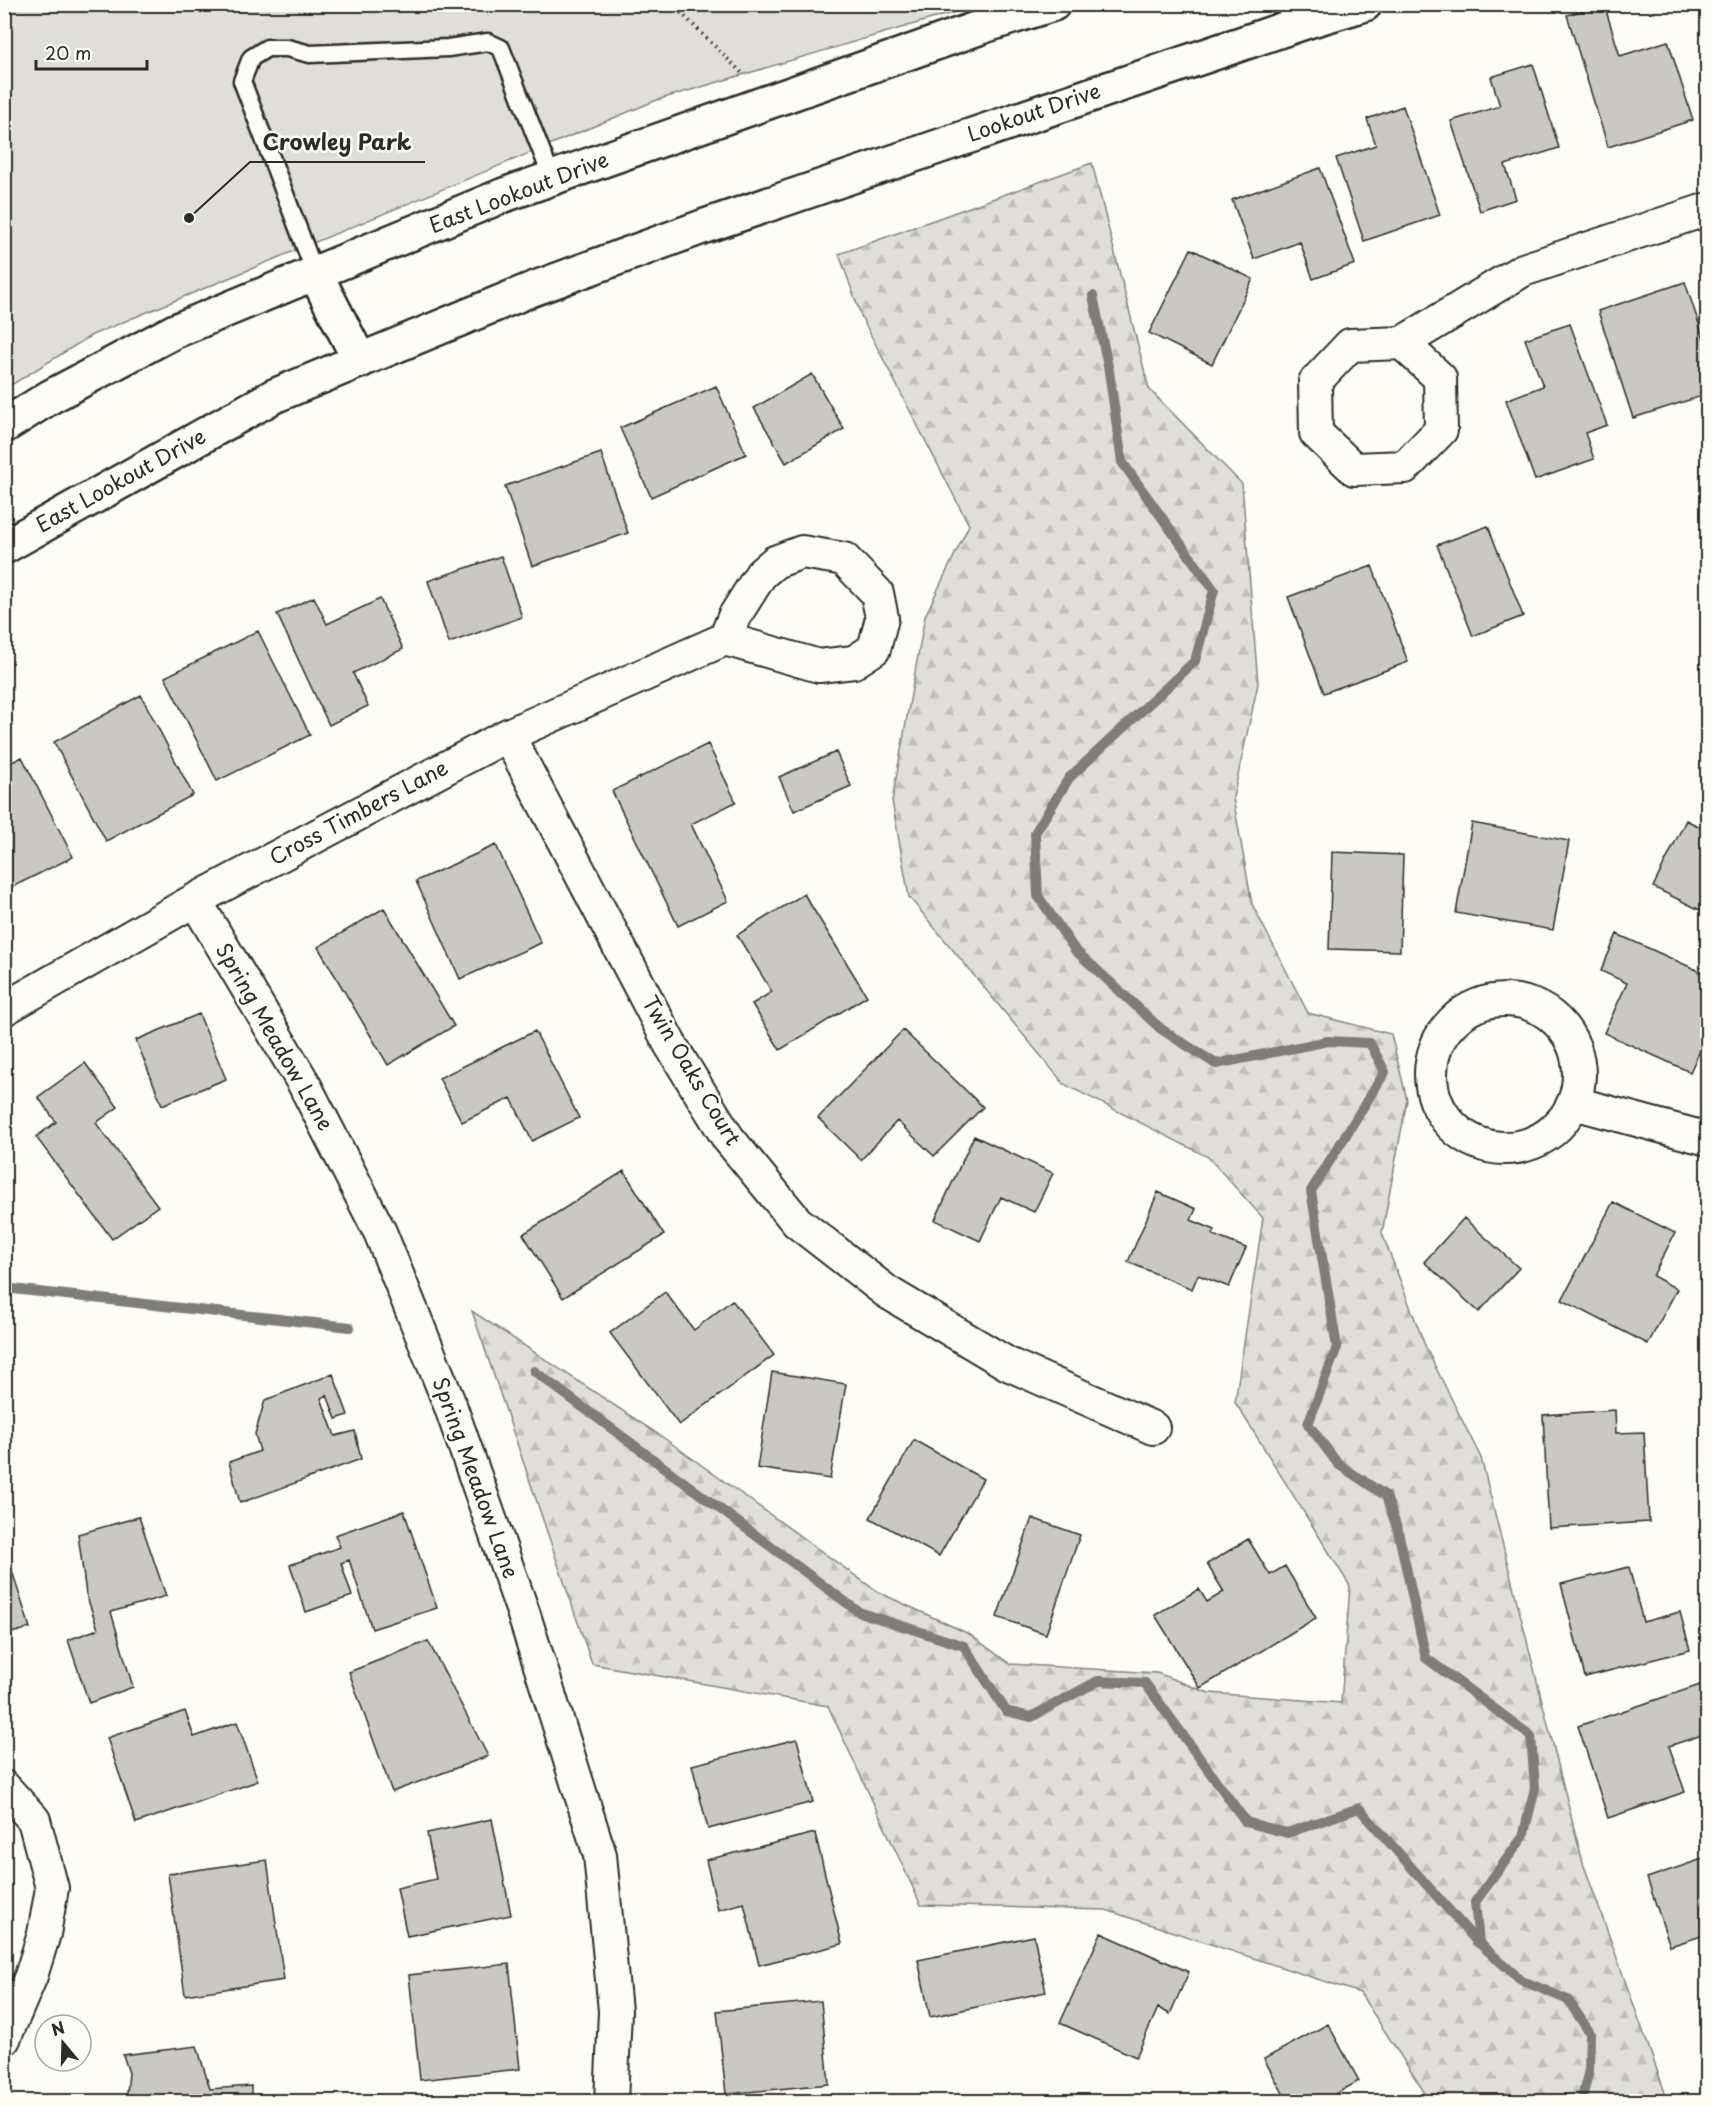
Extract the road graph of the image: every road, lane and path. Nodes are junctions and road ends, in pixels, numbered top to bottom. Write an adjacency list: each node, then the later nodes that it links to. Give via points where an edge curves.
1 (1053, 4): 4 (main road, East Lookout Drive)
2 (1365, 4): 3 (main road, Lookout Drive)
3 (1305, 13): 6 (main road, Lookout Drive)
4 (552, 178): 7 (main road, East Lookout Drive); 7 (lane, via 511,67 501,48 495,45 488,42 448,48 310,54 267,48 251,58 242,81)
5 (1707, 209): 8 (street, via 1523,270)
6 (705, 226): 9 (main road, East Lookout Drive, via 530,290)
7 (315, 273): 9 (main road); 10 (main road, East Lookout Drive, via 175,331 50,397)
8 (1402, 343): 8 (street, via 1440,378 1441,430 1405,467 1354,469 1316,433 1315,382 1350,345)
9 (360, 361): 11 (main road, East Lookout Drive, via 274,396)
10 (4, 426)
11 (4, 547)
12 (725, 639): 12 (street, via 819,666 854,662 874,649 882,618 877,593 844,559 802,552 775,562 761,574); 13 (street, Cross Timbers Lane)
13 (508, 735): 14 (street, Cross Timbers Lane); 18 (street, Twin Oaks Court, via 670,1044 728,1138 797,1222 887,1292 1008,1364)
14 (195, 900): 15 (street, Cross Timbers Lane); 21 (street, Spring Meadow Lane, via 303,1082 380,1232 450,1405 524,1612 600,1855 615,2011)
15 (4, 1009)
16 (1574, 1103): 16 (street, via 1557,1127 1533,1143 1504,1148 1476,1143 1452,1126 1436,1102 1430,1073 1436,1045 1452,1021 1477,1005 1506,999 1534,1005 1558,1021 1574,1046 1580,1074); 17 (street)
17 (1707, 1139)
18 (1153, 1428)
19 (4, 1787): 20 (street, via 34,1820 52,1888 31,1976)
20 (4, 2039)
21 (611, 2102)

